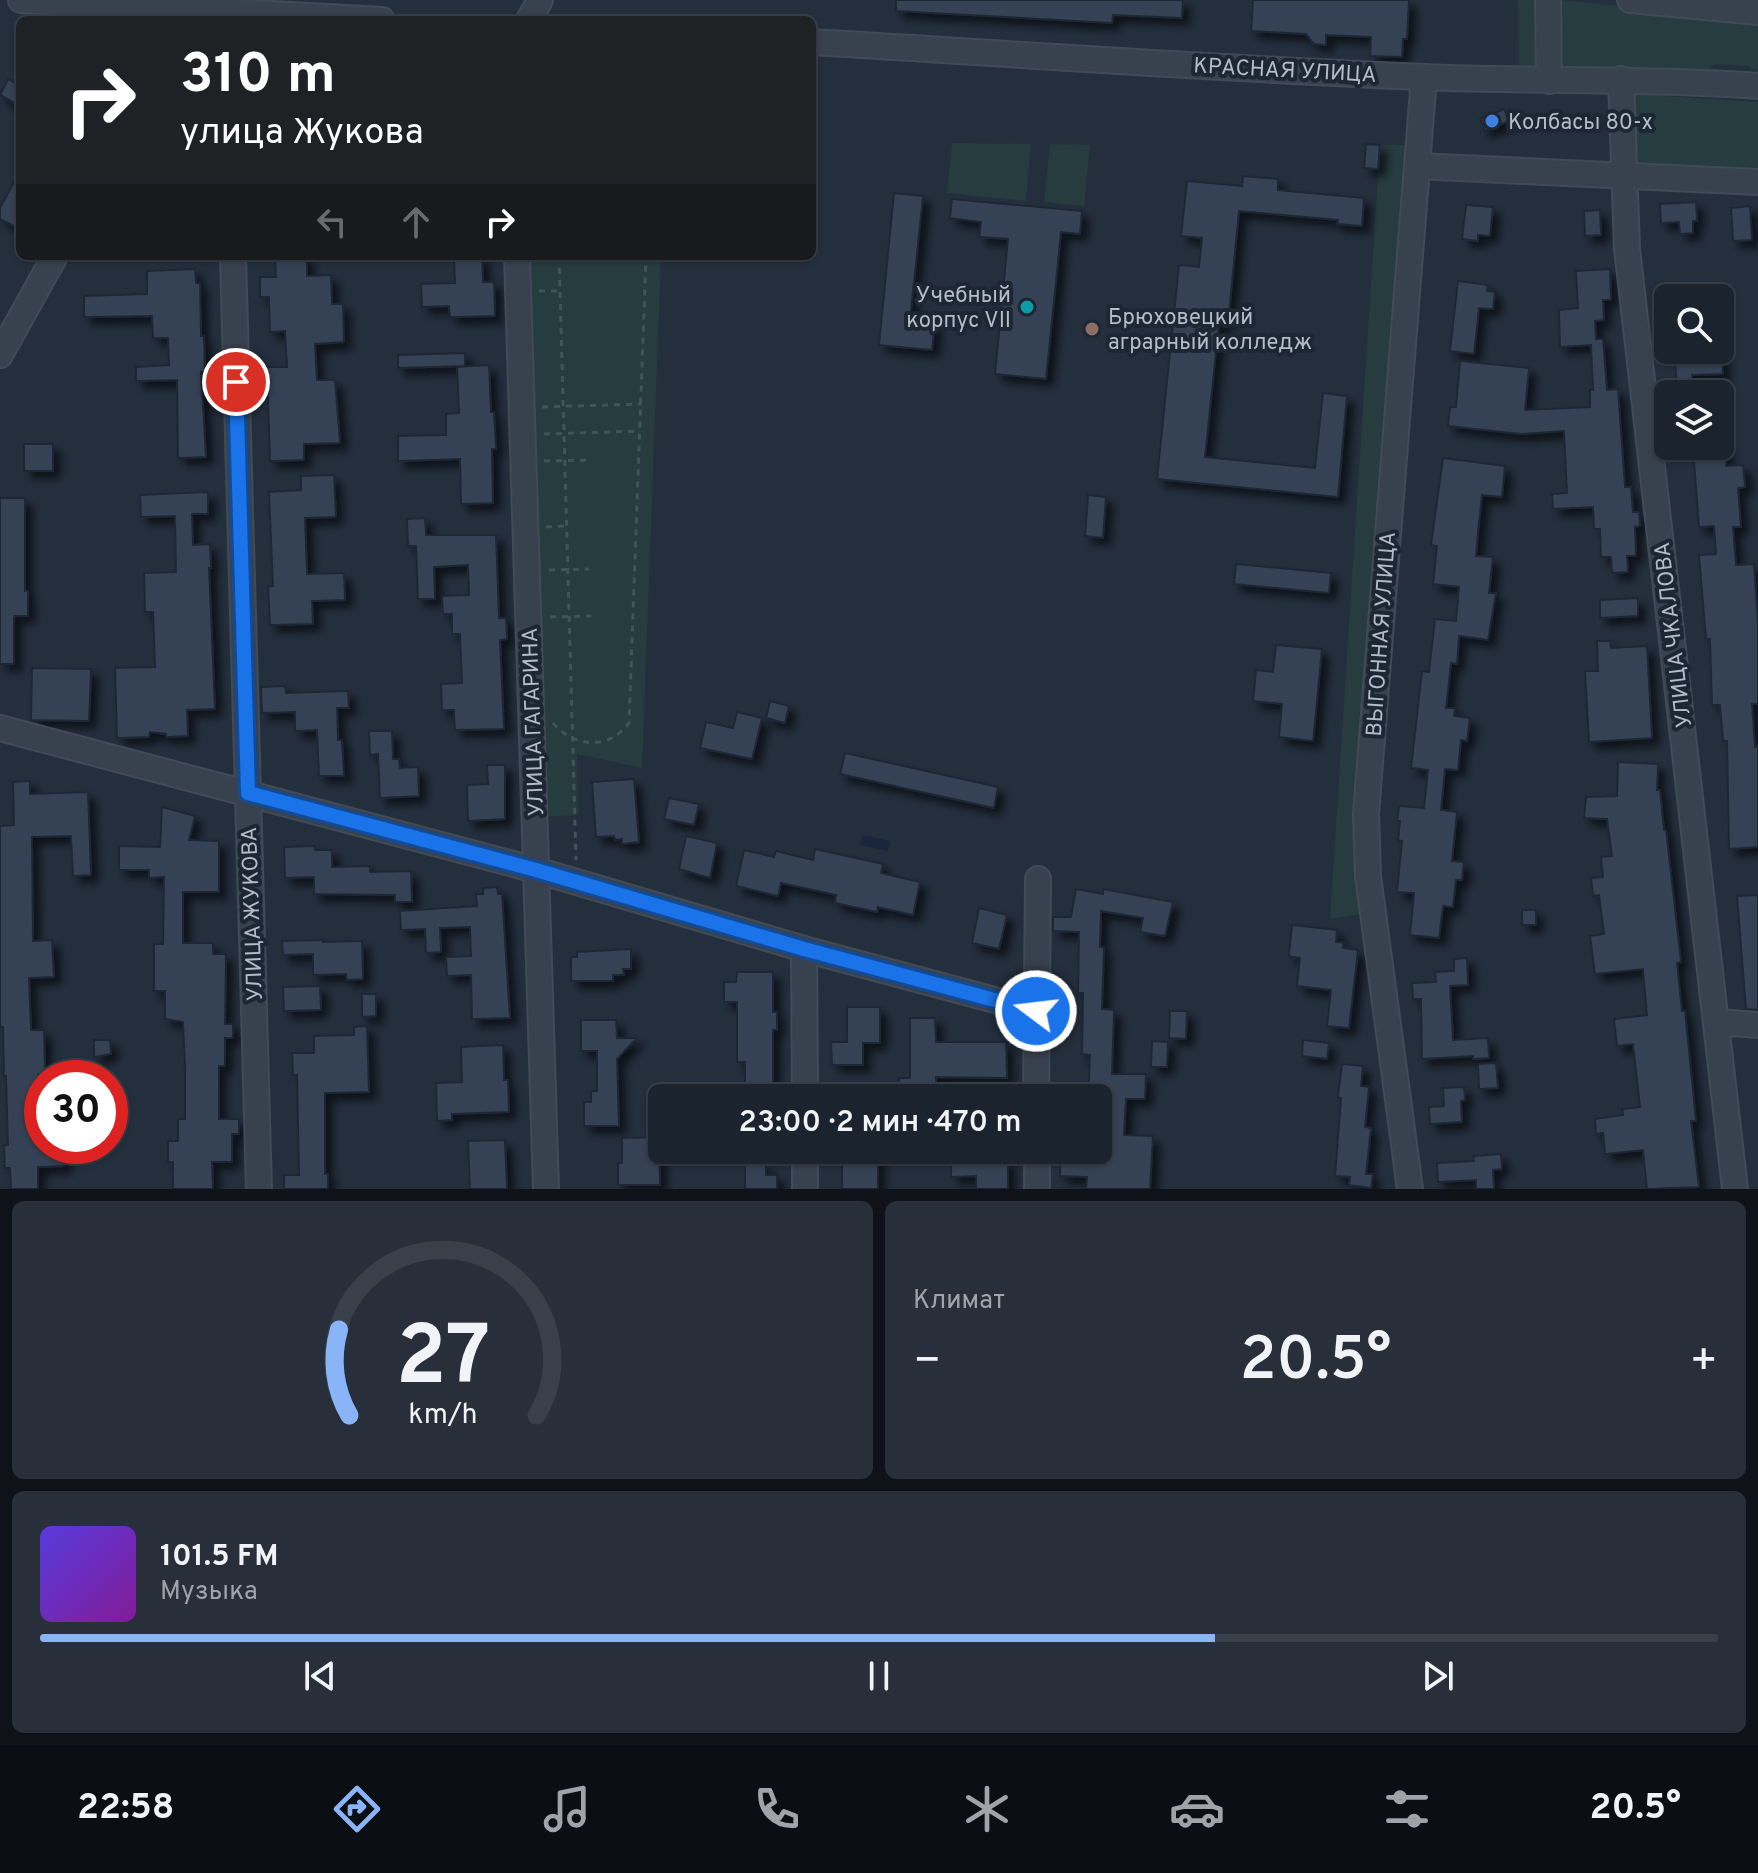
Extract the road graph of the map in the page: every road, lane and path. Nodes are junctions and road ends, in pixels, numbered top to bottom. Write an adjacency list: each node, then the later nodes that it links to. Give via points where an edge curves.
1 (21, 0): 4 (street)
2 (1548, 0): 10 (street)
3 (1630, 0): 5 (street)
4 (193, 10): 6 (street)
5 (1758, 12)
6 (226, 16)
7 (816, 42): 8 (street, КРАСНАЯ УЛИЦА)
8 (1424, 77): 10 (street, КРАСНАЯ УЛИЦА); 12 (street, ВЫГОННАЯ УЛИЦА)
9 (1621, 79): 10 (street, КРАСНАЯ УЛИЦА); 11 (street, КРАСНАЯ УЛИЦА); 13 (street, УЛИЦА ЧКАЛОВА)
10 (1549, 81)
11 (1758, 86)
12 (1417, 166): 13 (street); 59 (street, ВЫГОННАЯ УЛИЦА, via 1366,814 1368,876)
13 (1624, 176): 14 (street); 49 (street, УЛИЦА ЧКАЛОВА, via 1627,249)
14 (1758, 182)
15 (53, 260): 22 (street)
16 (233, 260): 43 (street, УЛИЦА ЖУКОВА)
17 (517, 260): 44 (street, УЛИЦА ГАГАРИНА)
18 (559, 260): 21 (path)
19 (646, 260): 23 (path)
20 (539, 280): 21 (path, via 539,291)
21 (560, 291): 24 (path)
22 (0, 355)
23 (641, 404): 24 (path); 26 (path)
24 (563, 406): 25 (path); 27 (path)
25 (542, 407)
26 (640, 431): 27 (path); 42 (path, via 629,723 602,741)
27 (564, 433): 28 (path); 31 (path)
28 (543, 434)
29 (586, 460): 31 (path)
30 (544, 461): 31 (path)
31 (564, 461): 32 (path)
32 (566, 526): 33 (path); 36 (path)
33 (546, 527)
34 (589, 569): 36 (path)
35 (547, 570): 36 (path)
36 (567, 570): 39 (path)
37 (591, 616): 39 (path)
38 (548, 617): 39 (path)
39 (569, 617): 42 (path)
40 (551, 719): 42 (path)
41 (0, 728): 43 (street)
42 (572, 739): 46 (path)
43 (248, 793): 44 (street); 55 (street, УЛИЦА ЖУКОВА)
44 (536, 870): 46 (street); 56 (street, УЛИЦА ГАГАРИНА)
45 (1038, 879): 48 (street)
46 (576, 882): 47 (street)
47 (804, 949): 48 (street); 51 (street)
48 (1036, 1011): 52 (street)
49 (1717, 1022): 50 (street); 60 (street, УЛИЦА ЧКАЛОВА)
50 (1758, 1025)
51 (805, 1084)
52 (1036, 1084)
53 (805, 1164): 57 (street)
54 (1037, 1164): 58 (street)
55 (259, 1189)
56 (546, 1189)
57 (805, 1189)
58 (1037, 1189)
59 (1410, 1189)
60 (1735, 1189)

